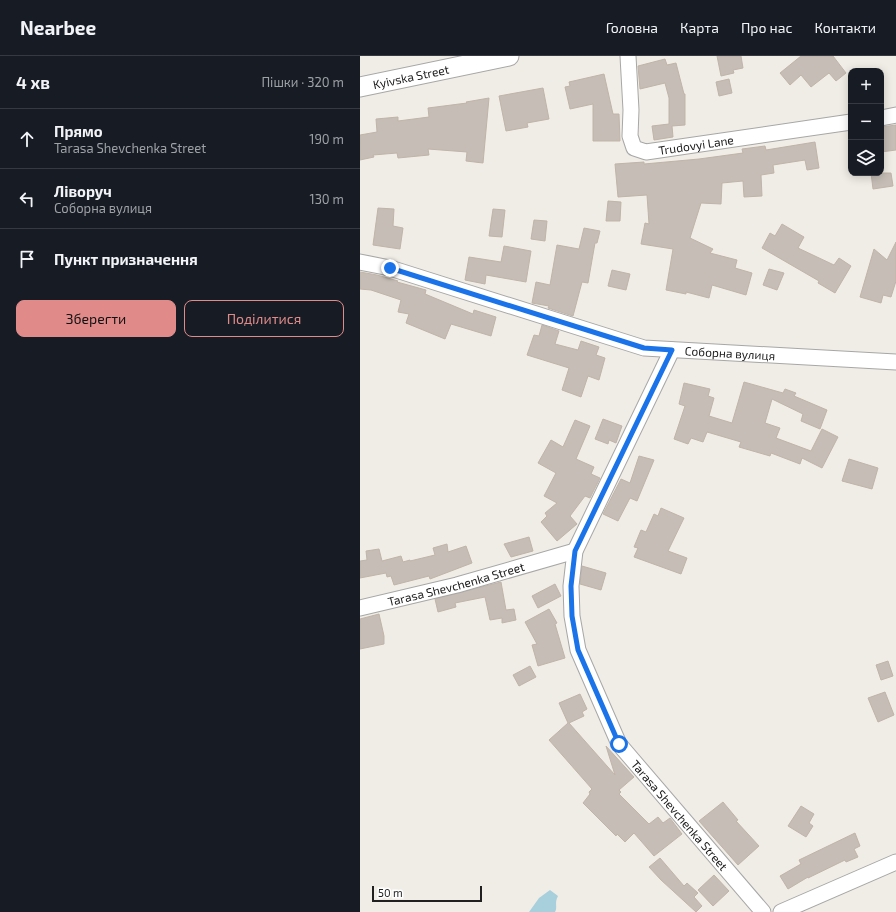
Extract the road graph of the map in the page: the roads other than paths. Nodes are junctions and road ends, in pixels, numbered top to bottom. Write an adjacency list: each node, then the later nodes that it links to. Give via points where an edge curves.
1 (509, 56): 3 (street, Kyivska Street)
2 (628, 56): 6 (street, Trudovyi Lane, via 630,136 634,148 646,152)
3 (360, 87)
4 (896, 115): 5 (street)
5 (884, 117)
6 (848, 122)
7 (360, 262): 8 (street, Соборна вулиця, via 390,268 644,348)
8 (672, 350): 9 (street, Соборна вулиця); 10 (street, Tarasa Shevchenka Street)
9 (896, 362)
10 (575, 551): 11 (street, Tarasa Shevchenka Street, via 457,585); 13 (street, Tarasa Shevchenka Street, via 571,586 572,616 578,650 619,744)
11 (360, 608)
12 (896, 862): 14 (street)
13 (763, 912)
14 (781, 912)

